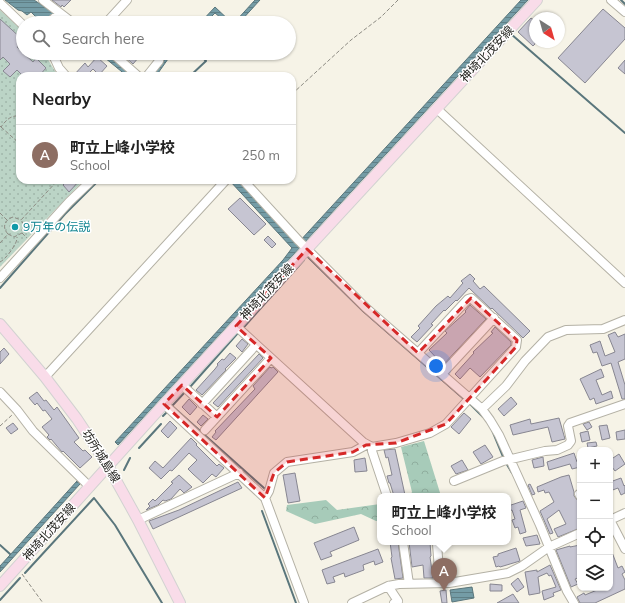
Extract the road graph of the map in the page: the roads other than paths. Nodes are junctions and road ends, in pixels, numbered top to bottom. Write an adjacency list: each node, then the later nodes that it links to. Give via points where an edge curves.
1 (43, 0): 7 (street)
2 (127, 0): 8 (street)
3 (537, 0): 16 (main road, 神埼北茂安線)
4 (612, 0): 6 (street)
5 (0, 3): 9 (street)
6 (625, 12)
7 (53, 16)
8 (112, 16)
9 (16, 18)
10 (55, 60): 13 (street)
11 (120, 60): 14 (street)
12 (158, 61): 15 (street)
13 (62, 72)
14 (133, 72)
15 (150, 72)
16 (437, 109): 20 (main road, 神埼北茂安線); 22 (street)
17 (88, 184): 21 (street)
18 (222, 184): 31 (street)
19 (247, 184): 20 (street)
20 (303, 245): 26 (main road, 神埼北茂安線); 28 (street, via 365,307)
21 (0, 278)
22 (625, 283)
23 (494, 318): 28 (street, via 471,298 468,299); 30 (street); 34 (street, via 517,340 516,346)
24 (625, 320): 38 (street, via 603,329 566,330 548,337 506,386)
25 (0, 324): 31 (main road, 坊所城島線)
26 (236, 326): 27 (street); 32 (main road, 神埼北茂安線)
27 (256, 345): 29 (street); 36 (street)
28 (418, 353): 30 (street)
29 (271, 358): 39 (street); 41 (street)
30 (442, 374): 34 (street)
31 (45, 377): 43 (main road, 坊所城島線)
32 (182, 385): 35 (main road, 神埼北茂安線); 36 (street)
33 (0, 392): 46 (street, via 33,431)
34 (467, 401): 38 (street); 41 (street, via 446,424 430,433 396,443)
35 (164, 404): 43 (main road, 神埼北茂安線); 44 (street)
36 (202, 404): 39 (street)
37 (625, 404): 42 (street, via 570,422 568,426 571,441 563,448)
38 (482, 409): 42 (street, via 499,435)
39 (217, 417): 40 (street)
40 (205, 430)
41 (369, 446): 47 (street); 48 (street, via 353,452 287,462 274,473)
42 (506, 460): 45 (street); 56 (street)
43 (108, 466): 46 (main road, 神埼北茂安線); 51 (main road, 坊所城島線)
44 (239, 472): 48 (street); 51 (street)
45 (454, 481)
46 (90, 487): 60 (main road, 神埼北茂安線)
47 (386, 493)
48 (265, 498): 63 (street)
49 (625, 513): 50 (street)
50 (612, 519)
51 (138, 520): 62 (main road, 坊所城島線)
52 (613, 526): 57 (street)
53 (577, 534): 56 (street)
54 (404, 545): 59 (street)
55 (437, 545): 58 (street)
56 (549, 547): 58 (street, via 508,573); 66 (street)
57 (625, 549)
58 (440, 583): 59 (street)
59 (409, 584): 61 (street)
60 (0, 586)
61 (388, 586): 64 (street); 65 (street, via 398,601)
62 (180, 603)
63 (304, 603)
64 (352, 603)
65 (394, 603)
66 (574, 603)

